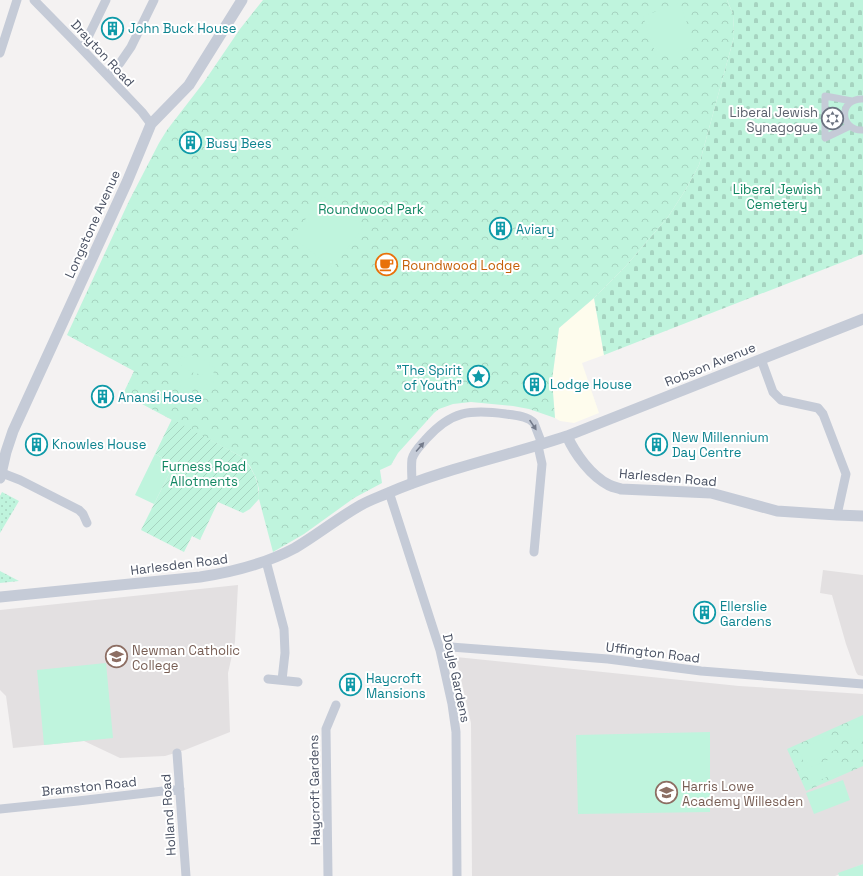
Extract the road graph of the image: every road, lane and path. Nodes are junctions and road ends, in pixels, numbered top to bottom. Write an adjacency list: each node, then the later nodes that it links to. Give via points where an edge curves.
1 (17, 0): 7 (street)
2 (34, 0): 6 (street, Drayton Road)
3 (106, 0): 6 (street)
4 (154, 0): 8 (street, via 131,47)
5 (242, 0): 11 (street, Longstone Avenue, via 189,84)
6 (81, 48): 8 (street, Drayton Road)
7 (0, 53)
8 (108, 76): 11 (street, Drayton Road)
9 (863, 99): 10 (street)
10 (852, 101): 12 (street, via 844,114); 12 (street, via 825,96 824,138)
11 (151, 124): 18 (street, Longstone Avenue, via 13,431)
12 (850, 126): 13 (street, via 856,130)
13 (863, 130)
14 (863, 319): 15 (street, Robson Avenue)
15 (761, 359): 16 (street, Robson Avenue); 21 (street, via 773,392 781,400 818,408 822,414 846,474)
16 (567, 436): 17 (street, Harlesden Road); 21 (street, Harlesden Road, via 574,450 594,474 610,485 630,490 711,493 777,511)
17 (540, 445): 19 (street, Harlesden Road, via 477,462); 19 (street, one-way to 17, via 412,460 415,452 435,430 457,415 480,411 524,418 534,423); 24 (street, via 542,464)
18 (1, 476): 23 (street, via 20,480 79,510)
19 (412, 484): 20 (street, Harlesden Road)
20 (389, 492): 25 (street, Harlesden Road, via 361,505 294,548); 27 (street, Doyle Gardens)
21 (837, 515): 22 (street, Harlesden Road)
22 (863, 516)
23 (87, 523)
24 (534, 552)
25 (266, 561): 26 (street, Harlesden Road, via 232,572 200,578); 29 (street, via 284,629 286,653)
26 (0, 597)
27 (440, 650): 31 (street, Uffington Road, via 451,647 561,655); 38 (street, Doyle Gardens, via 456,732)
28 (268, 679): 29 (street)
29 (282, 680): 30 (street)
30 (298, 682)
31 (863, 684)
32 (336, 705): 37 (street, Haycroft Gardens, via 326,729)
33 (177, 753): 34 (street, Holland Road)
34 (180, 789): 35 (street, Bramston Road); 36 (street, Holland Road)
35 (0, 809)
36 (186, 876)
37 (328, 876)
38 (457, 876)

